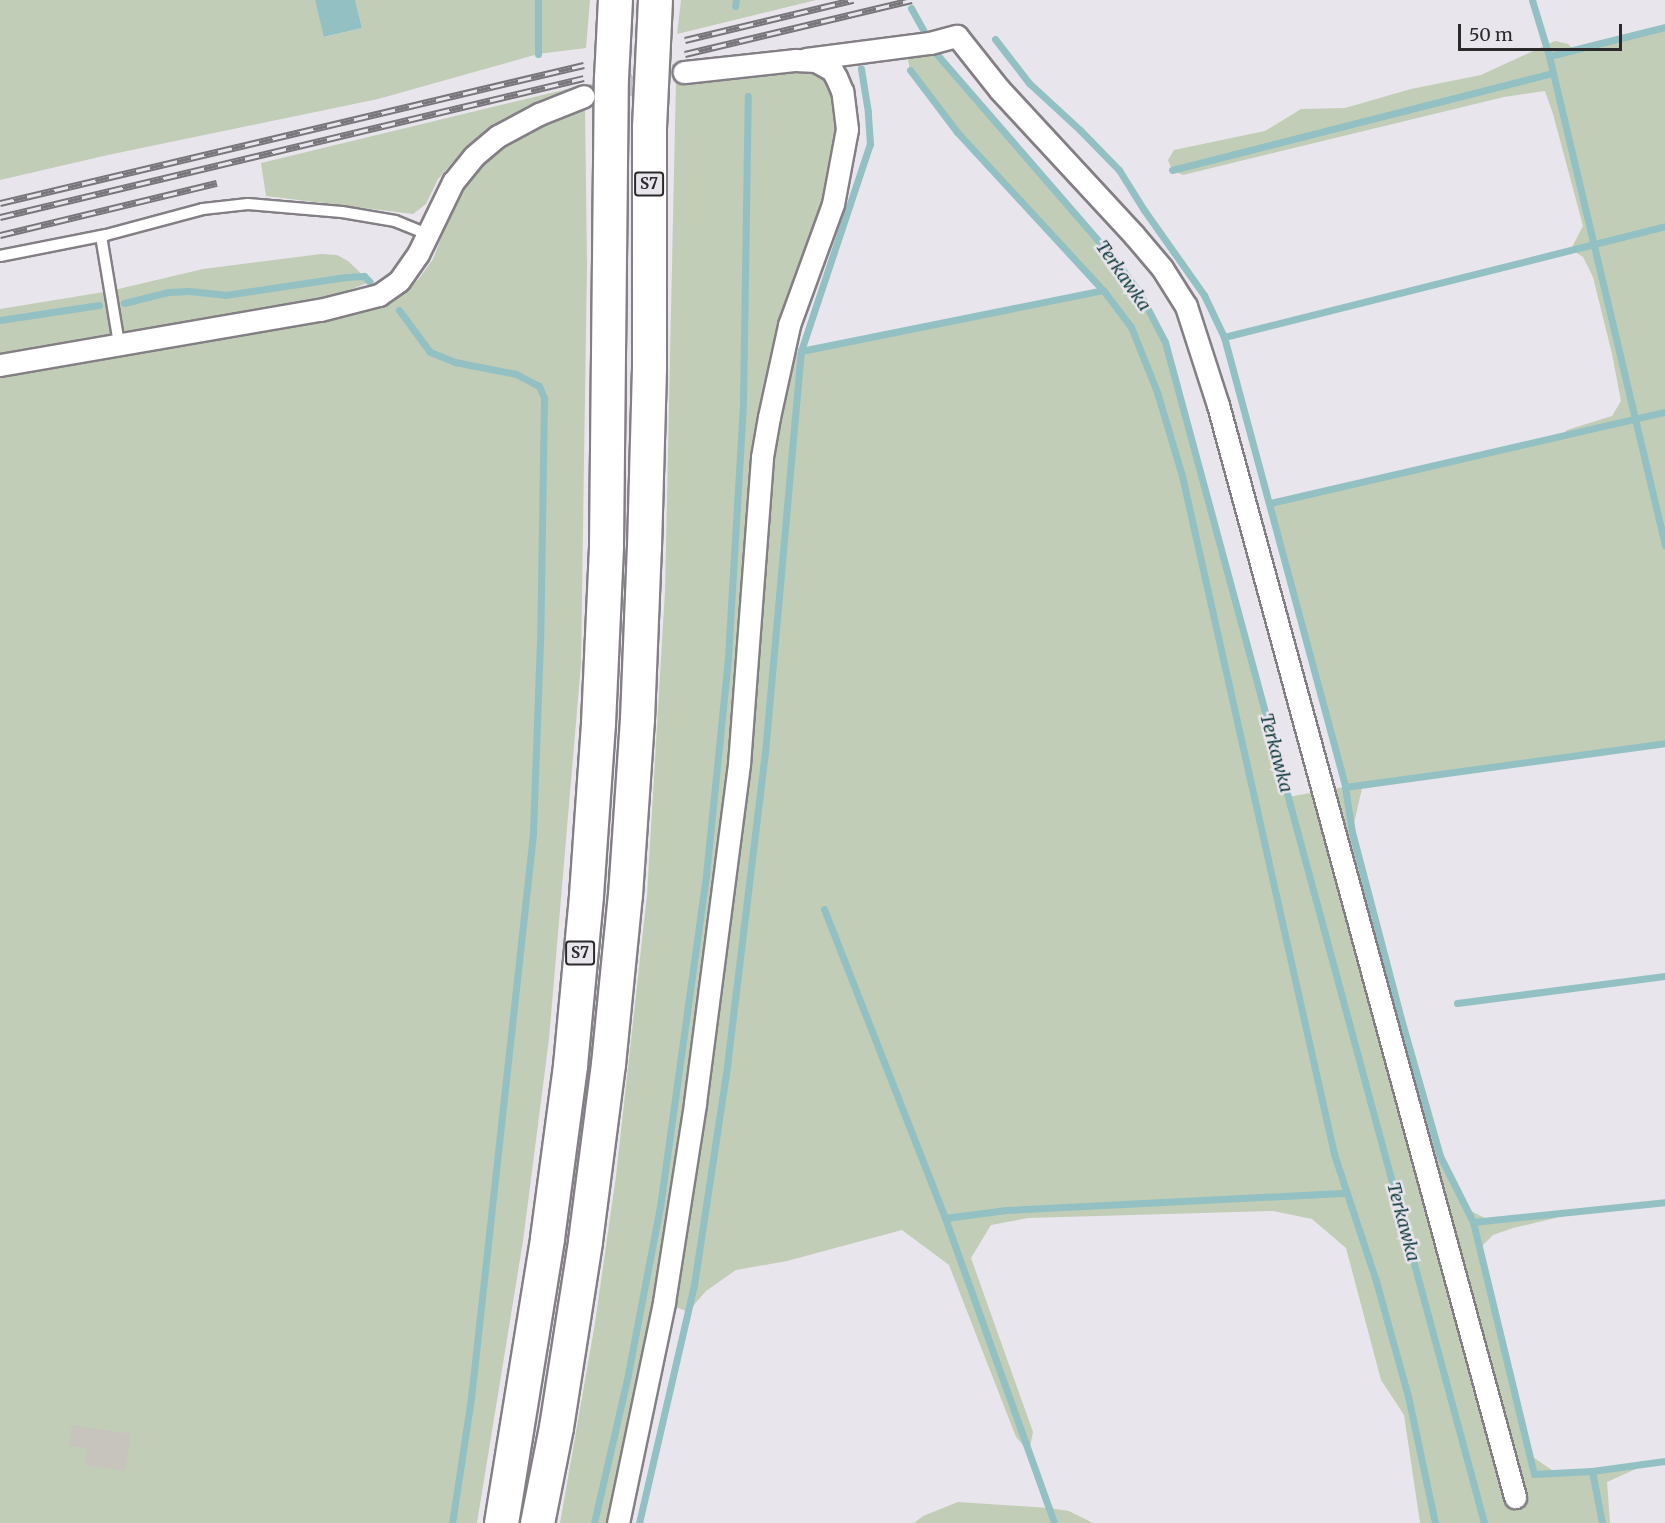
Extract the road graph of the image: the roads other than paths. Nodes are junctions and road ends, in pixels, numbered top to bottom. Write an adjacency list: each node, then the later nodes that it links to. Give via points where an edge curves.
1 (615, 0): 12 (highway, S7, via 610,112 606,545 586,895 570,1065 547,1239)
2 (655, 0): 13 (highway, S7, via 648,127 644,547 625,895 585,1241)
3 (806, 59): 4 (street); 11 (street, via 957,36 999,88 1134,235 1182,298 1218,405); 14 (street, via 832,70 842,91 847,129 844,153 833,204 789,325 764,447 739,764 695,1103 664,1302)
4 (684, 72)
5 (584, 96): 6 (street, via 538,114 498,136 474,156 453,182)
6 (428, 234): 7 (lane, via 395,222 342,212 249,204 203,209); 9 (street, via 399,281 379,295 320,310)
7 (101, 236): 8 (lane); 9 (lane)
8 (0, 256)
9 (120, 343): 10 (street)
10 (0, 365)
11 (1515, 1497)
12 (501, 1523)
13 (537, 1523)
14 (618, 1523)

